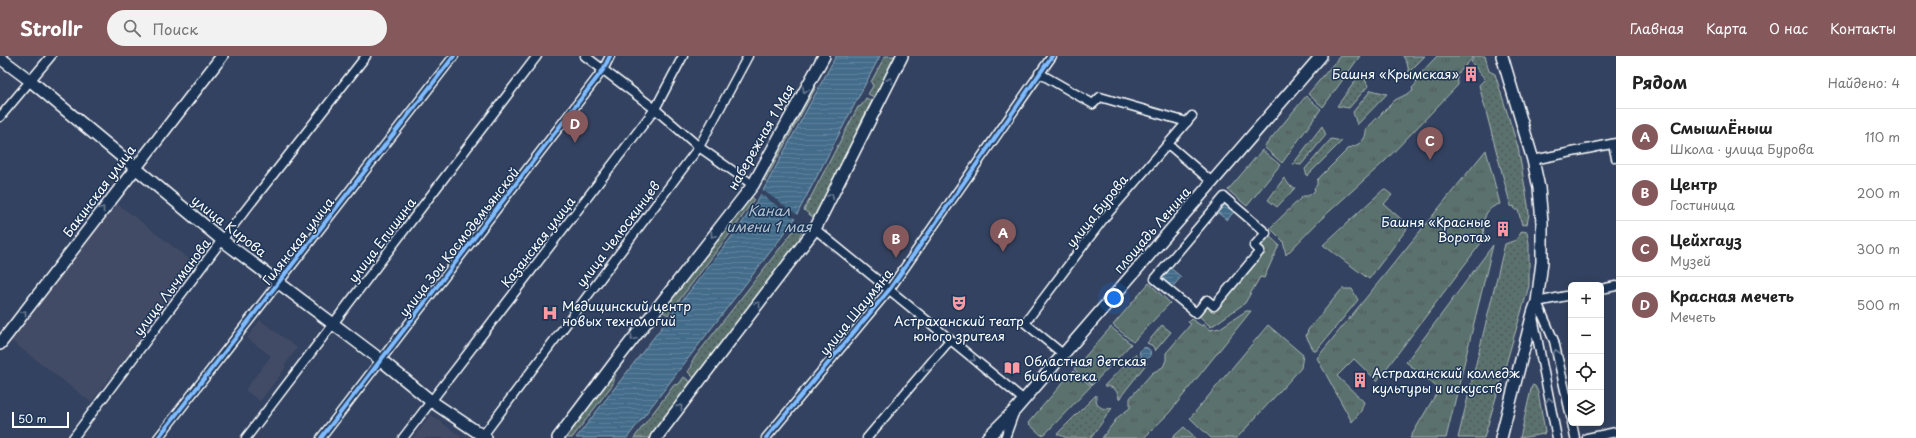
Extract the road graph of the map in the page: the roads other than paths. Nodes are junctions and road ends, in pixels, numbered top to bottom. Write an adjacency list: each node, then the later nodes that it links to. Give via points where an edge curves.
1 (51, 56): 18 (street)
2 (222, 56): 26 (main road, Бакинская улица)
3 (366, 56): 30 (street, улица Лычманова)
4 (454, 56): 32 (street, Гилянская улица)
5 (537, 56): 39 (street, улица Епишина)
6 (585, 56): 16 (street)
7 (610, 56): 16 (street, улица Зои Космодемьянской)
8 (683, 56): 19 (street, Казанская улица)
9 (748, 56): 23 (street, улица Челюскинцев)
10 (824, 56): 28 (main road, набережная 1 Мая, one-way to 28)
11 (902, 56): 29 (main road, one-way to 11)
12 (1052, 56): 17 (street, улица Шаумяна)
13 (1321, 56): 27 (main road, площадь Ленина)
14 (1502, 56): 25 (main road)
15 (0, 58): 18 (main road, улица Кирова)
16 (603, 70): 19 (street); 43 (street, улица Зои Космодемьянской)
17 (1039, 74): 21 (street, улица Бурова, via 1093,104 1100,97 1189,119); 35 (street, улица Шаумяна)
18 (32, 82): 20 (street); 26 (main road, улица Кирова)
19 (655, 109): 23 (street); 45 (street, Казанская улица)
20 (0, 117)
21 (1168, 144): 27 (street); 42 (street, улица Бурова, via 1104,218 1025,323)
22 (1615, 144): 24 (street); 25 (street)
23 (699, 147): 28 (street); 50 (street, улица Челюскинцев)
24 (1616, 158)
25 (1533, 160): 37 (main road, via 1542,222)
26 (134, 168): 30 (main road, улица Кирова); 41 (main road, Бакинская улица, one-way to 26)
27 (1212, 182): 42 (main road, площадь Ленина)
28 (753, 185): 56 (main road, набережная 1 Мая, one-way to 56)
29 (815, 229): 35 (street); 57 (main road, one-way to 29)
30 (222, 240): 32 (main road, улица Кирова); 51 (street, улица Лычманова)
31 (1155, 279): 31 (street, via 1224,198 1266,233 1254,246 1260,251 1214,306 1207,300 1196,313)
32 (279, 282): 39 (main road, улица Кирова); 52 (street, Гилянская улица)
33 (1616, 286): 34 (street)
34 (1604, 288)
35 (889, 290): 40 (street); 58 (street, улица Шаумяна)
36 (1568, 296): 37 (street)
37 (1538, 302): 38 (main road); 46 (street, one-way to 37, via 1554,341)
38 (1533, 314): 62 (main road); 63 (street, one-way to 38)
39 (334, 324): 43 (main road, улица Кирова); 53 (street, улица Епишина)
40 (950, 340): 44 (street, one-way to 44); 59 (street, one-way to 59)
41 (0, 344)
42 (1063, 354): 44 (main road, площадь Ленина)
43 (381, 360): 45 (main road, улица Кирова); 54 (street, улица Зои Космодемьянской)
44 (1024, 400): 47 (main road, площадь Ленина)
45 (431, 401): 50 (main road, улица Кирова); 55 (street, Казанская улица)
46 (1568, 404)
47 (1016, 409): 60 (main road, площадь Ленина); 61 (street)
48 (1573, 426): 64 (street)
49 (1616, 432): 65 (street)
50 (483, 437)
51 (73, 438)
52 (158, 438)
53 (246, 438)
54 (321, 438)
55 (402, 438)
56 (558, 438)
57 (656, 438)
58 (766, 438)
59 (867, 438)
60 (987, 438)
61 (1005, 438)
62 (1500, 438)
63 (1557, 438)
64 (1575, 438)
65 (1587, 438)

